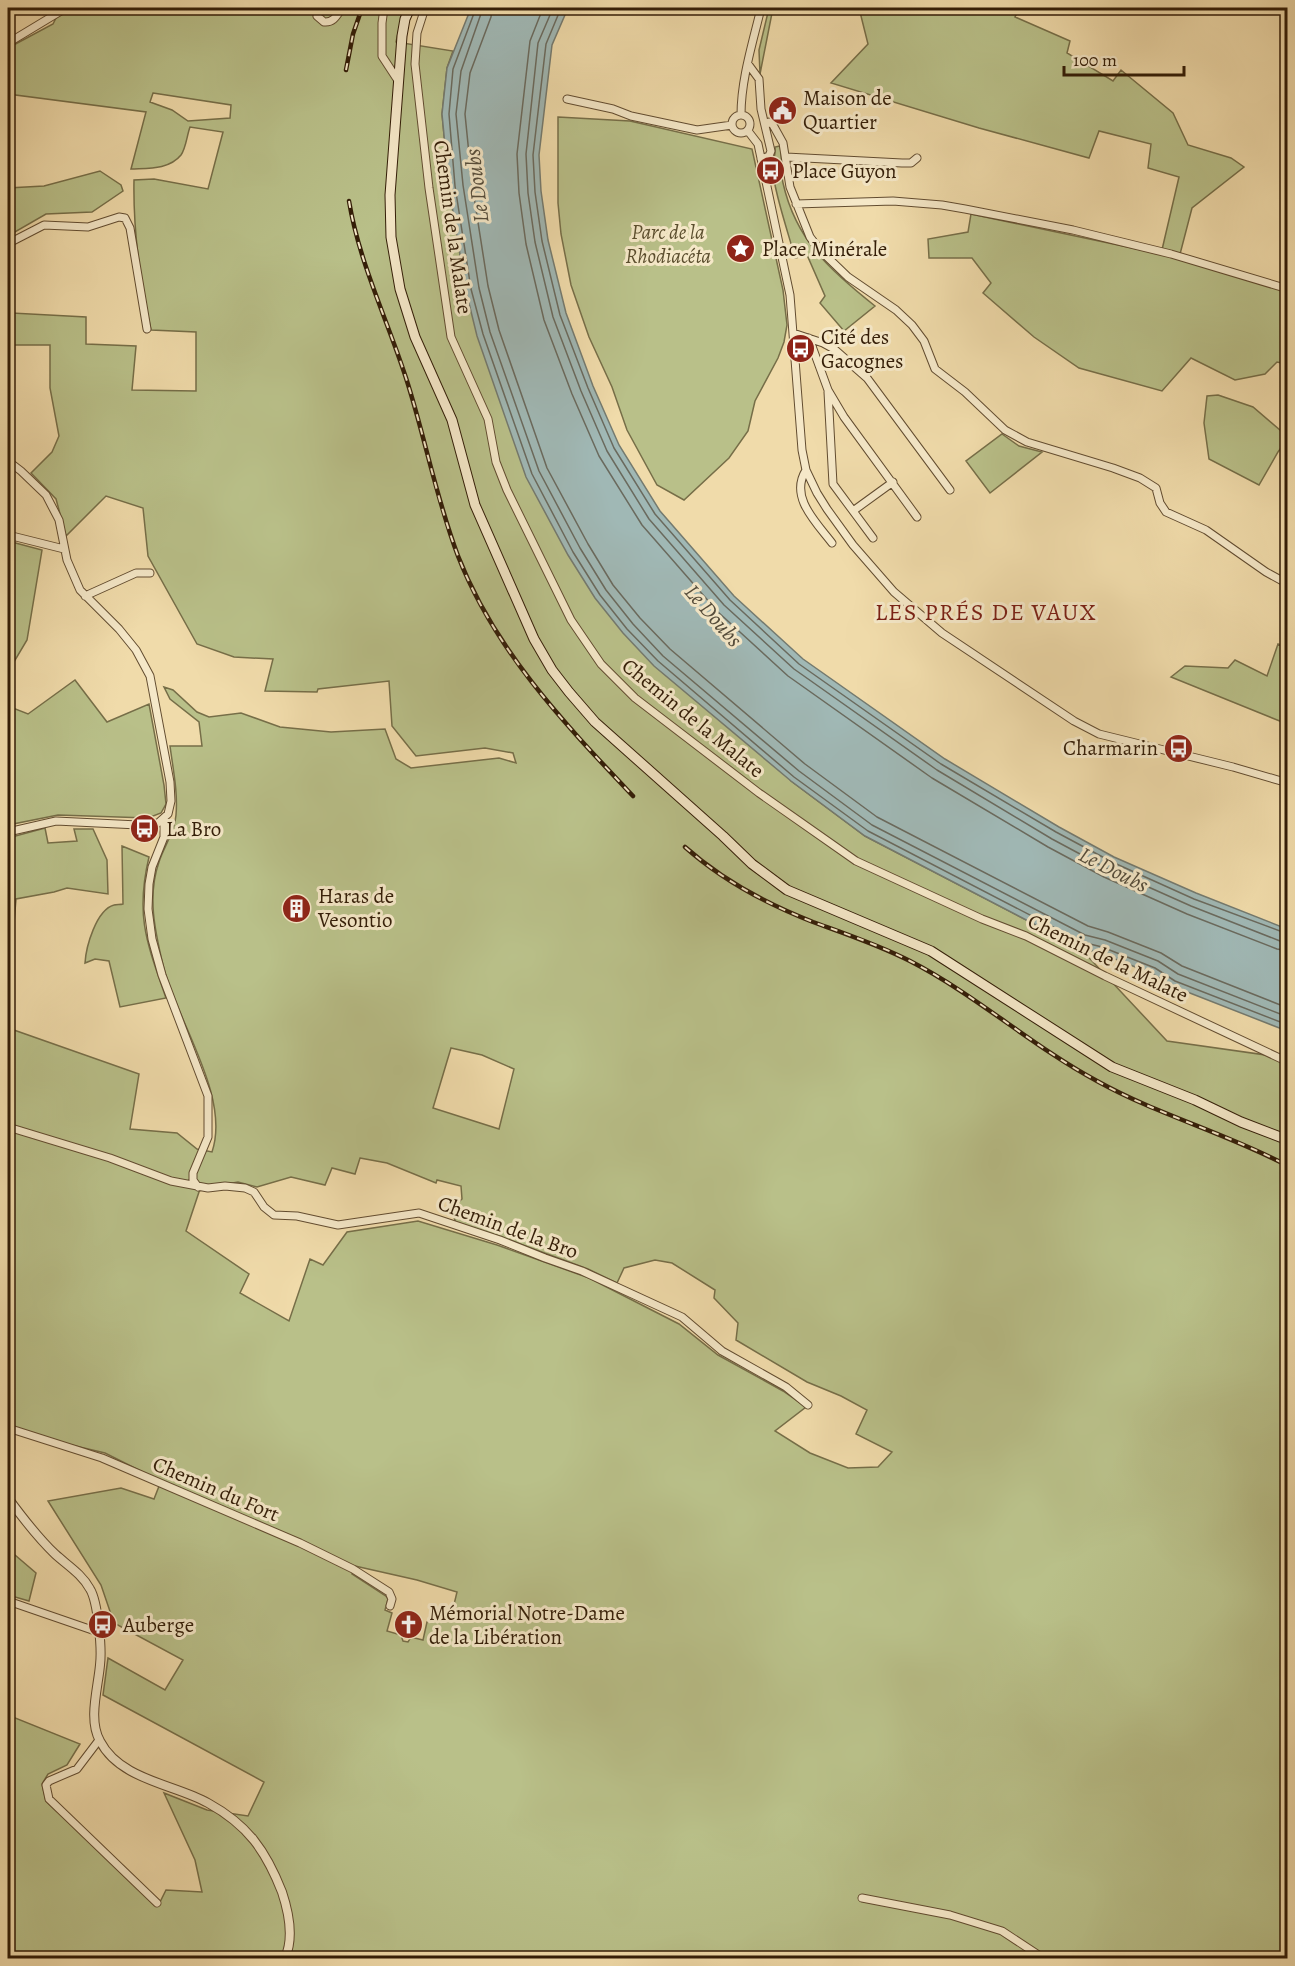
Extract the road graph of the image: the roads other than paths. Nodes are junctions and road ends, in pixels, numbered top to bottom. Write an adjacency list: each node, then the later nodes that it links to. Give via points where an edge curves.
1 (66, 8): 8 (street)
2 (321, 8): 3 (street, via 318,16 324,22 333,21)
3 (342, 8)
4 (384, 8): 10 (street, via 382,56)
5 (410, 8): 10 (main road, via 405,19)
6 (425, 8): 42 (street, Chemin de la Malate, via 417,33 415,64 451,337 488,419 496,462 507,490 571,620 601,664 635,698 856,861 1026,936)
7 (760, 8): 9 (street)
8 (8, 43)
9 (748, 64): 12 (street); 13 (street, via 759,79)
10 (398, 79): 44 (main road, via 390,195 391,237 400,289 415,336 452,420 475,505 534,639 569,692 595,722 752,864 787,890 931,951 1112,1067)
11 (567, 99): 14 (street, via 697,130)
12 (741, 115): 14 (street); 15 (street, via 749,119)
13 (766, 124): 16 (street, via 773,125 782,138); 18 (street, via 771,153)
14 (732, 125): 15 (street, via 737,132)
15 (748, 131): 18 (street, via 758,144)
16 (786, 157): 17 (street, via 902,163); 19 (street)
17 (917, 158)
18 (761, 159): 23 (street, via 790,295)
19 (796, 204): 21 (street, via 893,201 965,209 1171,254); 37 (street, via 820,250 848,277 896,310 924,341 935,369 1005,430 1027,442 1140,478 1156,488 1166,512 1206,530)
20 (8, 241): 22 (street, via 44,225 87,227 125,218)
21 (1287, 290)
22 (147, 329)
23 (793, 333): 24 (street); 27 (street)
24 (809, 338): 25 (street); 29 (street, via 834,349 867,378)
25 (828, 390): 28 (street); 30 (street, via 833,484)
26 (8, 461): 35 (street, via 53,505)
27 (806, 470): 34 (street, via 799,489 803,504); 39 (street, via 826,509 917,614 1074,721 1100,734)
28 (893, 482): 30 (street); 31 (street)
29 (950, 490)
30 (853, 511): 33 (street)
31 (917, 516)
32 (8, 535): 35 (street)
33 (873, 538)
34 (832, 543)
35 (64, 549): 38 (street, via 72,575)
36 (150, 573): 38 (street, via 136,573)
37 (1287, 584)
38 (85, 596): 40 (street, via 119,629 150,676 170,782 171,801)
39 (1287, 783)
40 (164, 819): 41 (street, via 138,825 56,821); 45 (street, via 164,837 148,884 148,909 162,975 208,1096 208,1137 193,1173)
41 (8, 832)
42 (1287, 1062)
43 (8, 1126): 45 (street, Chemin de la Bro, via 171,1181)
44 (1287, 1140)
45 (198, 1186): 46 (street, Chemin de la Bro, via 245,1188 254,1192 274,1215 338,1225 419,1214 500,1240 582,1271 682,1317 722,1351)
46 (808, 1405)
47 (8, 1428): 50 (street, Chemin du Fort, via 102,1458 300,1543 389,1592)
48 (8, 1498): 51 (street, via 90,1589)
49 (8, 1601): 51 (street)
50 (390, 1606)
51 (98, 1632): 52 (street, via 101,1662 94,1719)
52 (99, 1740): 54 (street, via 77,1769 49,1781 49,1800); 55 (street, via 112,1758 149,1779 207,1802 252,1836 263,1850 287,1909 290,1935)
53 (862, 1898): 56 (street, via 950,1915 1002,1931)
54 (157, 1903)
55 (285, 1959)
56 (1043, 1959)

